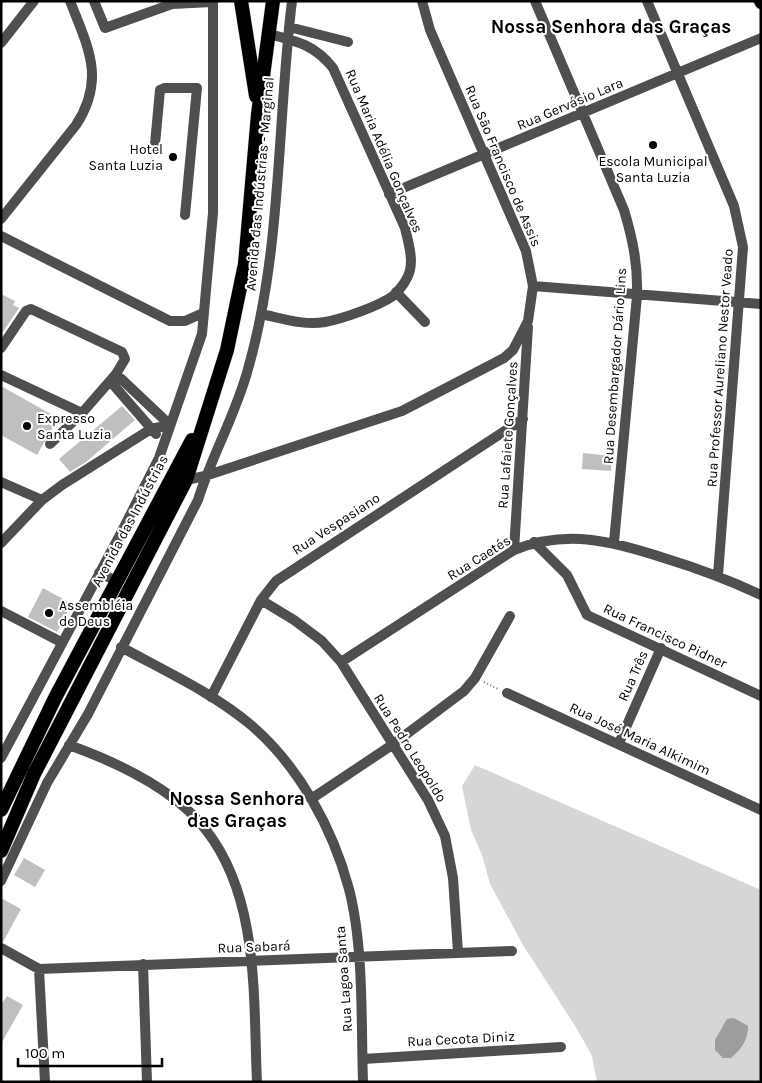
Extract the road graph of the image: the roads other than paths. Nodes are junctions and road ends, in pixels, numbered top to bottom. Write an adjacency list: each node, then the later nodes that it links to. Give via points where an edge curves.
1 (34, 1): 15 (street)
2 (70, 1): 26 (street, via 88,46 93,75 86,109)
3 (94, 1): 10 (street, via 105,28 172,4)
4 (241, 1): 21 (highway, Avenida das Indústrias)
5 (273, 1): 12 (highway, Avenida das Indústrias)
6 (292, 1): 11 (street, Avenida das Indústrias - Marginal)
7 (422, 1): 23 (street, Rua São Francisco de Assis, via 430,30)
8 (535, 1): 20 (street, Rua Desembargador Dário Lins)
9 (648, 1): 17 (street, Rua Professor Aureliano Nestor Veado)
10 (212, 2): 18 (street)
11 (289, 27): 13 (street, Avenida das Indústrias - Marginal); 16 (street)
12 (269, 34): 13 (street, Rua Maria Adélia Gonçalves); 21 (highway, Avenida das Indústrias)
13 (288, 38): 24 (street, Rua Maria Adélia Gonçalves, via 322,54 333,68); 34 (street, Avenida das Indústrias - Marginal, via 270,263)
14 (761, 38): 17 (street, Rua Gervásio Lara)
15 (1, 42)
16 (348, 42)
17 (678, 74): 20 (street, Rua Gervásio Lara); 31 (street, Rua Professor Aureliano Nestor Veado, via 738,220 743,248)
18 (214, 98): 19 (street); 33 (street, via 213,213)
19 (196, 99): 22 (street, via 197,88 162,88); 25 (street)
20 (583, 113): 23 (street, Rua Gervásio Lara); 30 (street, Rua Desembargador Dário Lins, via 633,238 638,266)
21 (258, 114): 40 (highway, Avenida das Indústrias, via 245,264 227,350)
22 (155, 144)
23 (484, 155): 24 (street, Rua Gervásio Lara); 28 (street, Rua São Francisco de Assis, via 526,251)
24 (389, 194): 29 (street, Rua Maria Adélia Gonçalves, via 409,248 410,270)
25 (185, 215)
26 (1, 220)
27 (1, 236): 33 (street, via 170,321 186,321)
28 (533, 286): 30 (street); 35 (street, Rua São Francisco de Assis)
29 (396, 292): 34 (street, Rua Maria Adélia Gonçalves, via 368,308 325,322 298,322); 36 (street)
30 (637, 296): 31 (street); 55 (street, Rua Desembargador Dário Lins)
31 (739, 303): 32 (street); 58 (street, Rua Professor Aureliano Nestor Veado)
32 (761, 304)
33 (203, 313): 43 (street, via 202,334)
34 (261, 314): 47 (street, Avenida das Indústrias - Marginal, via 248,370)
35 (528, 321): 42 (street, Rua Lafaiete Gonçalves); 47 (street, Rua São Francisco de Assis, via 513,350 504,358 402,410)
36 (425, 322)
37 (1, 348): 39 (street, via 26,311 31,309 123,353 126,359)
38 (1, 375): 41 (street)
39 (113, 377): 41 (street); 43 (street); 44 (street)
40 (209, 408): 48 (highway, Avenida das Indústrias); 52 (highway, Avenida das Indústrias)
41 (82, 413): 46 (street)
42 (523, 419): 56 (street, Rua Lafaiete Gonçalves); 61 (street, Rua Vespasiano, via 299,564 276,581)
43 (170, 425): 44 (street); 45 (street)
44 (151, 429): 45 (street); 50 (street)
45 (164, 441): 51 (street, via 159,458)
46 (50, 444)
47 (205, 476): 48 (street, Rua São Francisco de Assis); 65 (street, Avenida das Indústrias - Marginal, via 198,500)
48 (186, 480): 76 (highway, Avenida das Indústrias)
49 (1, 482): 50 (street)
50 (42, 500): 53 (street)
51 (122, 531): 52 (street); 57 (street)
52 (138, 540): 59 (highway, Avenida das Indústrias)
53 (1, 542)
54 (534, 542): 55 (street, Rua Caetés, via 583,539); 56 (street, Rua Caetés); 66 (street, Rua Francisco Pidner, via 568,575 587,615)
55 (614, 542): 58 (street, Rua Caetés)
56 (514, 550): 67 (street, Rua Caetés)
57 (99, 573): 59 (street); 64 (street)
58 (718, 575): 60 (street, Rua Caetés)
59 (117, 581): 74 (highway, Avenida das Indústrias)
60 (761, 595)
61 (261, 600): 67 (street, Rua Pedro Leopoldo, via 322,641); 70 (street, Rua Vespasiano)
62 (1, 611): 64 (street)
63 (510, 616): 73 (street, via 475,678 464,691)
64 (61, 642): 75 (street)
65 (121, 647): 70 (street, Rua Lagoa Santa); 72 (street, Avenida das Indústrias - Marginal)
66 (661, 648): 69 (street, Rua Francisco Pidner); 71 (street, Rua Três)
67 (341, 662): 73 (street, Rua Pedro Leopoldo)
68 (508, 693): 71 (street, Rua José Maria Alkimim)
69 (761, 696)
70 (211, 697): 78 (street, Rua Lagoa Santa, via 251,725 283,758)
71 (618, 743): 80 (street, Rua José Maria Alkimim)
72 (69, 745): 77 (street, Avenida das Indústrias - Marginal); 87 (street, via 104,757 145,780 176,801 206,829 230,870 244,914)
73 (392, 745): 78 (street); 85 (street, Rua Pedro Leopoldo, via 428,800 445,836 453,878)
74 (29, 754): 76 (street); 79 (highway, Avenida das Indústrias)
75 (1, 758)
76 (34, 774): 77 (street); 81 (highway, Avenida das Indústrias)
77 (46, 783): 82 (street, Avenida das Indústrias - Marginal)
78 (311, 799): 86 (street, Rua Lagoa Santa, via 330,835 349,890)
79 (1, 810)
80 (761, 810)
81 (1, 851)
82 (1, 881)
83 (1, 948): 89 (street)
84 (512, 950): 85 (street, Rua Sabará)
85 (458, 952): 86 (street, Rua Sabará)
86 (359, 957): 87 (street, Rua Sabará); 91 (street, Rua Lagoa Santa)
87 (252, 961): 88 (street, Rua Sabará); 94 (street)
88 (142, 964): 89 (street, Rua Sabará); 93 (street)
89 (39, 969): 92 (street)
90 (561, 1047): 91 (street, Rua Cecota Diniz)
91 (363, 1059): 95 (street, Rua Lagoa Santa)
92 (45, 1082)
93 (147, 1082)
94 (257, 1082)
95 (364, 1082)

